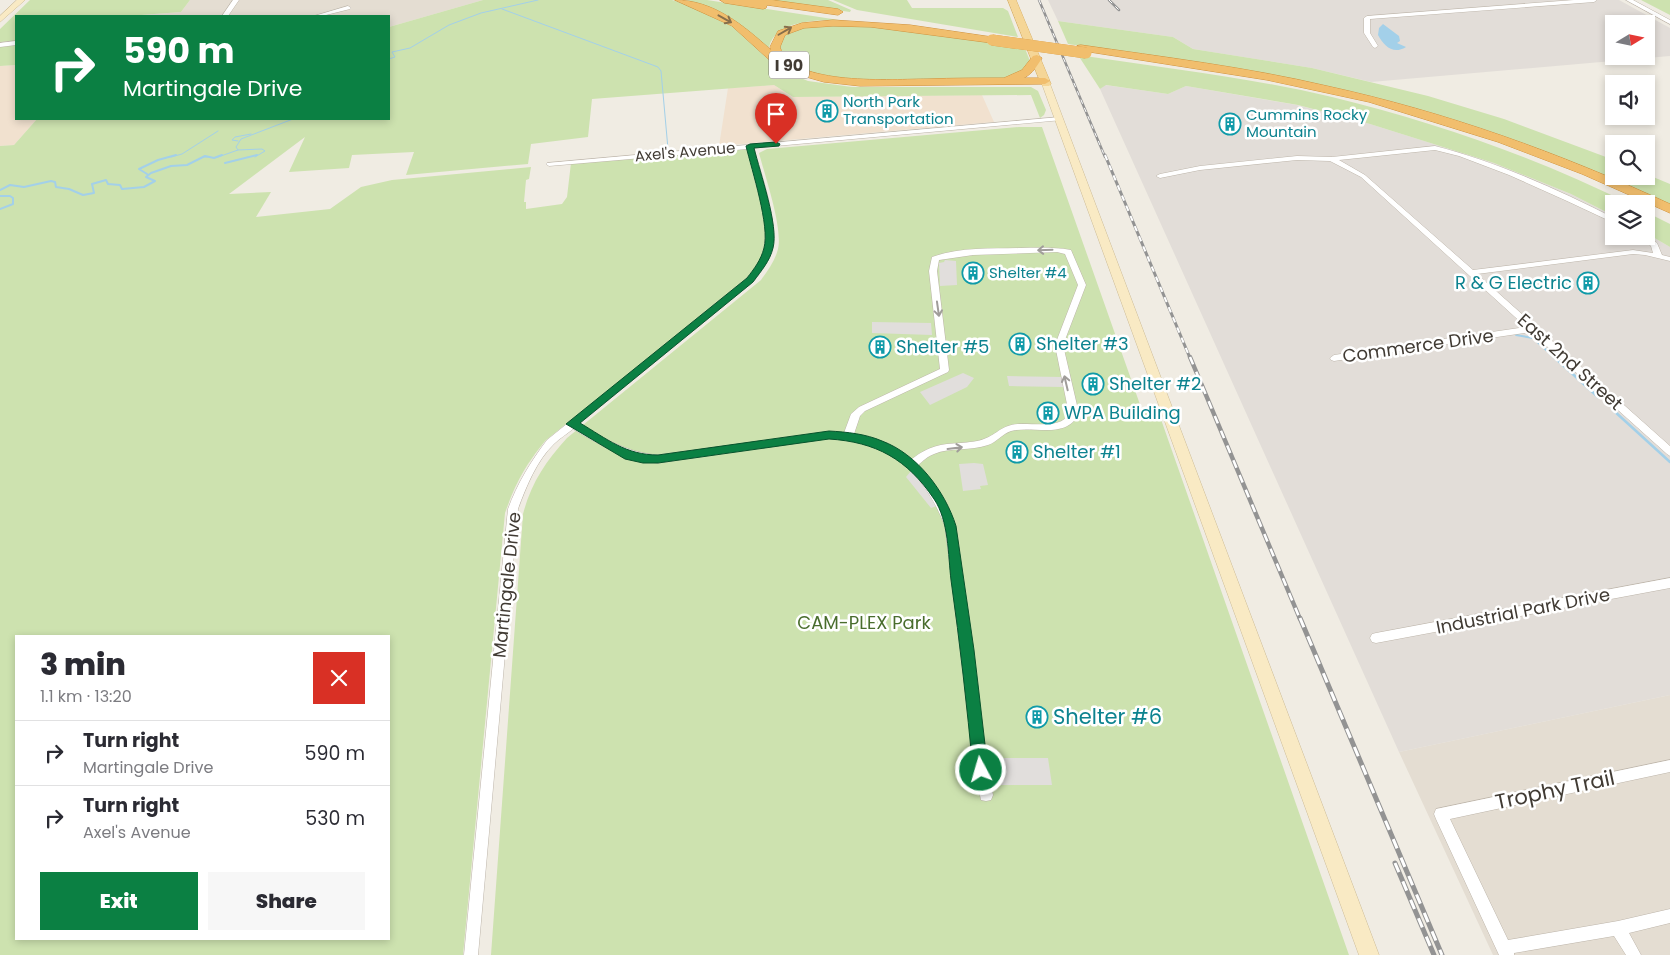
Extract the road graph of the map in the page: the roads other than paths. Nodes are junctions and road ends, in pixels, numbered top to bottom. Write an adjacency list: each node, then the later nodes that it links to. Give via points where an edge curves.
1 (21, 0): 15 (main road)
2 (236, 0): 13 (street)
3 (680, 0): 24 (highway, I 90, one-way to 24, via 735,24 784,67 822,81 855,85)
4 (725, 0): 17 (highway, I 90)
5 (752, 0): 17 (highway, I 90)
6 (831, 0): 11 (highway)
7 (1012, 0): 22 (main road)
8 (1594, 0): 20 (street, via 1367,18 1367,33)
9 (1629, 0): 16 (street)
10 (348, 8): 14 (street)
11 (848, 8)
12 (874, 14): 17 (highway)
13 (226, 15)
14 (321, 15)
15 (0, 20)
16 (1670, 22)
17 (953, 32): 21 (highway, I 90, bridge); 23 (highway, I 90, one-way to 17, via 827,79 790,66 778,55 774,42 785,30 819,21 858,21)
18 (15, 42): 19 (street)
19 (0, 44)
20 (1375, 46)
21 (1083, 51): 30 (highway, I 90, via 1310,90 1376,106 1510,149); 31 (highway, I 90, via 1273,78 1416,111 1548,156)
22 (1037, 58): 23 (highway, via 1023,76); 24 (main road)
23 (999, 81): 24 (highway)
24 (1046, 82): 25 (main road)
25 (1060, 119): 26 (street, Axel's Avenue); 53 (main road)
26 (750, 146): 28 (street, Axel's Avenue); 41 (street, Martingale Drive, via 770,233 769,248 762,264 750,280)
27 (1332, 159): 29 (street, via 1297,158 1200,168); 33 (street, via 1445,149 1511,174); 38 (street, East 2nd Street, via 1362,176)
28 (549, 164)
29 (1160, 176)
30 (1618, 195)
31 (1670, 209)
32 (1655, 212): 34 (highway)
33 (1605, 217)
34 (1670, 220)
35 (1654, 245): 36 (street)
36 (1658, 255): 37 (street); 38 (street, via 1633,252)
37 (1670, 259)
38 (1469, 273): 39 (street, East 2nd Street)
39 (1532, 329): 40 (street, Commerce Drive); 43 (street, East 2nd Street)
40 (1334, 358)
41 (572, 424): 42 (street, via 629,456 643,459 829,435); 52 (street, Martingale Drive, via 550,442 533,465 513,509)
42 (848, 436): 44 (street, via 890,449); 44 (street, one-way to 42, via 928,452 990,441 1006,429 1059,426 1073,420 1059,345 1082,286 1068,252 956,254 935,259 933,271 945,370 862,409 856,414)
43 (1670, 452)
44 (911, 465): 48 (street, via 938,496 950,526)
45 (1670, 583): 46 (street, Industrial Park Drive)
46 (1376, 638)
47 (1670, 766): 51 (street, Trophy Trail, via 1441,814)
48 (986, 795)
49 (1670, 916): 50 (street)
50 (1618, 928): 51 (street); 54 (street)
51 (1505, 952)
52 (471, 955)
53 (1369, 955)
54 (1634, 955)

